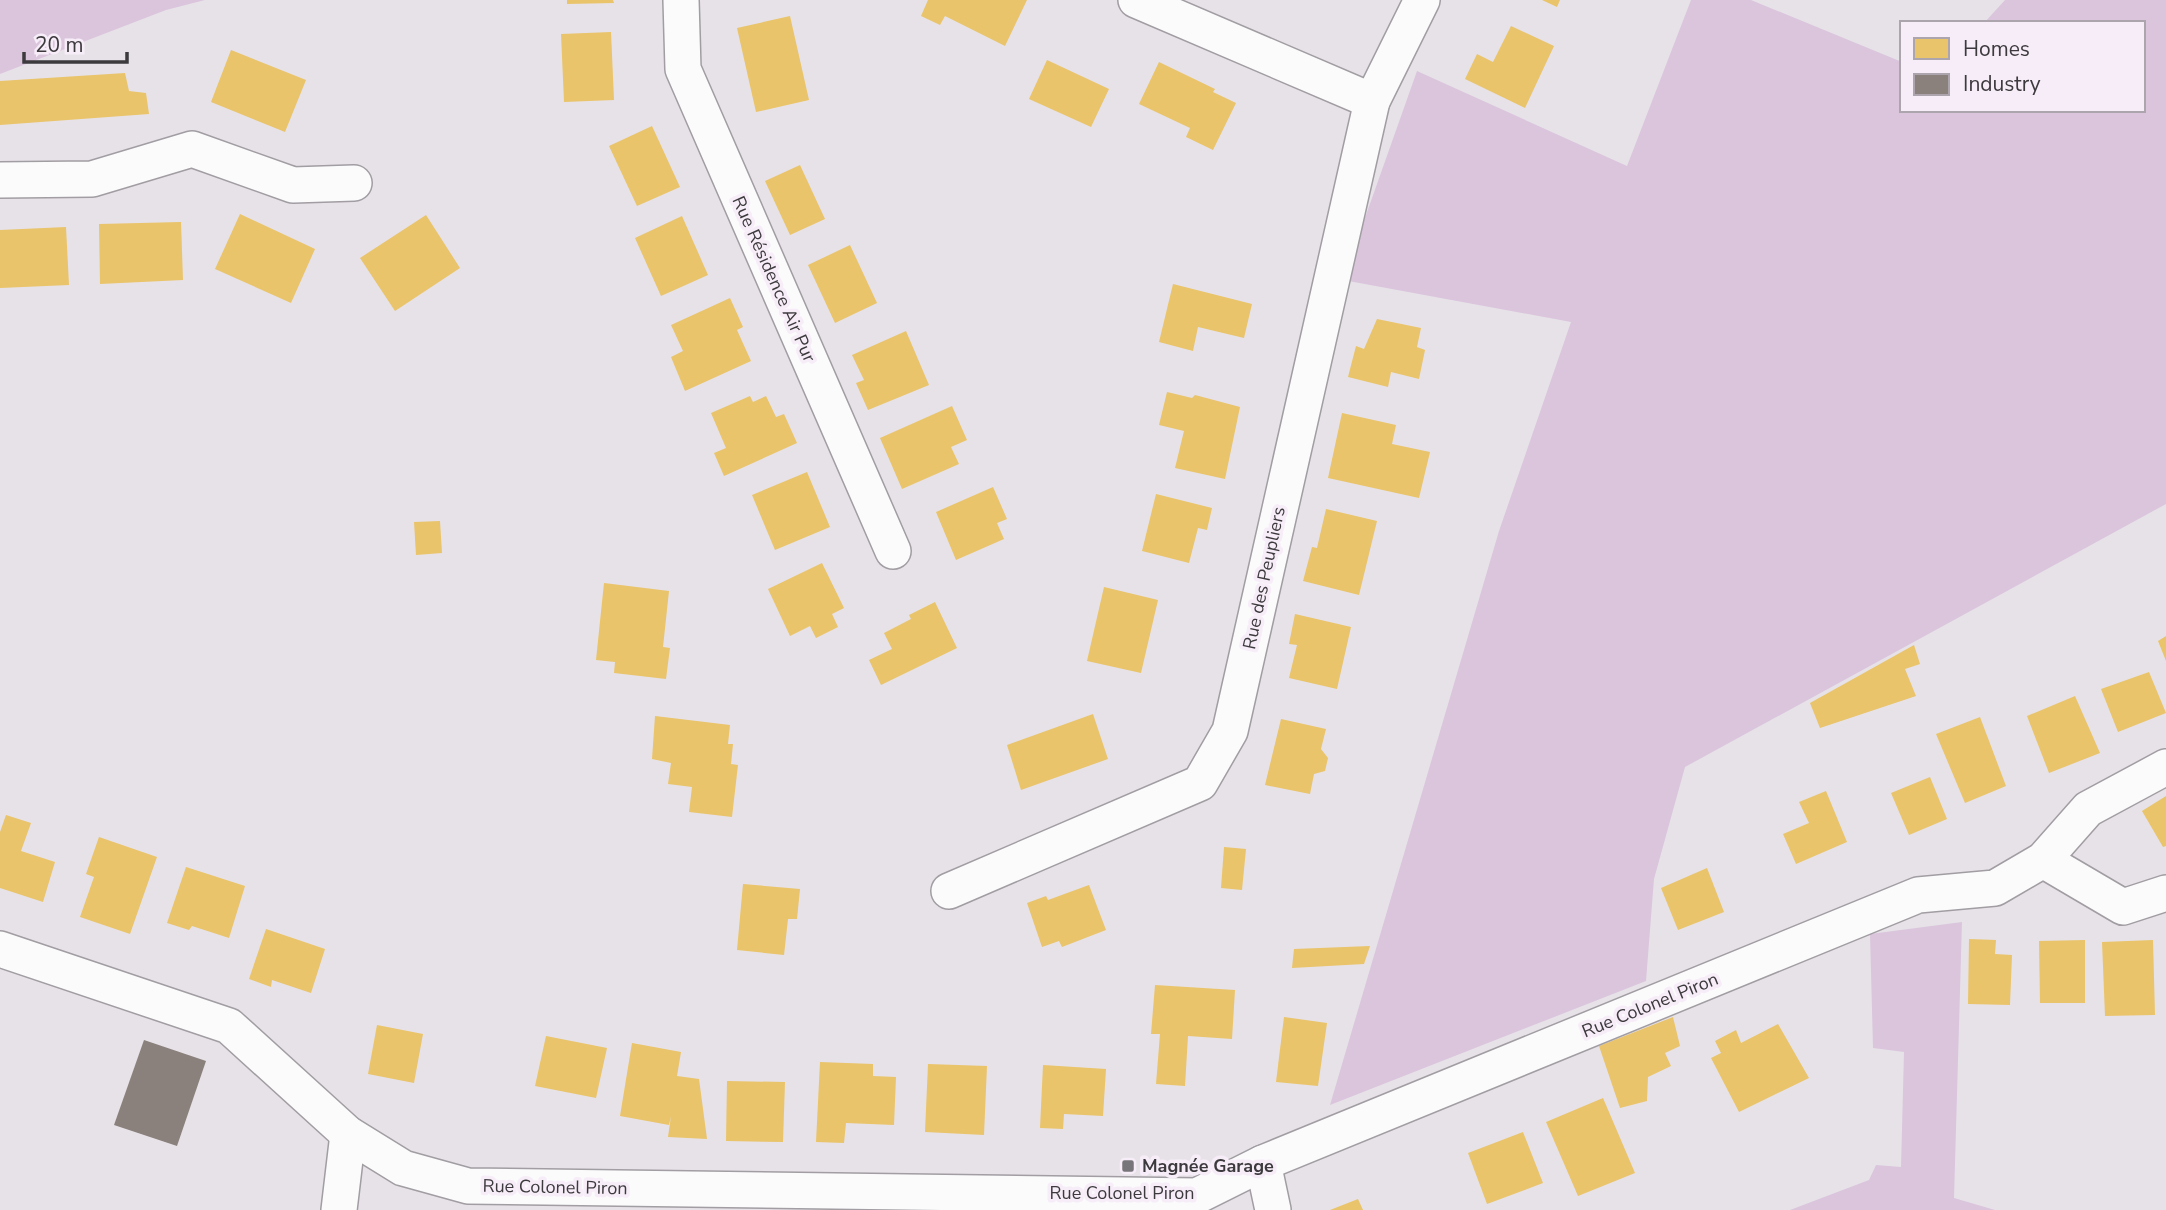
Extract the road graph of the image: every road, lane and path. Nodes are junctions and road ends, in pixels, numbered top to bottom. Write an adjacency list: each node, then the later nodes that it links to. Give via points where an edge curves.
1 (681, 0): 7 (street, Rue Résidence Air Pur, via 683,69)
2 (1136, 0): 4 (street)
3 (1422, 0): 4 (street, Rue des Peupliers)
4 (1372, 101): 10 (street, Rue des Peupliers, via 1230,731 1200,783)
5 (0, 180): 6 (street, via 92,178 192,149 293,185)
6 (354, 183)
7 (893, 551)
8 (2166, 767): 9 (street, Rue Colonel Piron, via 2088,809)
9 (2043, 860): 11 (street, via 2123,907); 14 (street, Rue Colonel Piron, via 1995,888 1918,895)
10 (949, 891)
11 (2166, 893)
12 (0, 949): 13 (street, Rue Colonel Piron, via 229,1026)
13 (348, 1134): 14 (street, Rue Colonel Piron, via 403,1168 468,1186 1197,1196); 15 (street)
14 (1263, 1163): 16 (street)
15 (339, 1210)
16 (1273, 1210)

